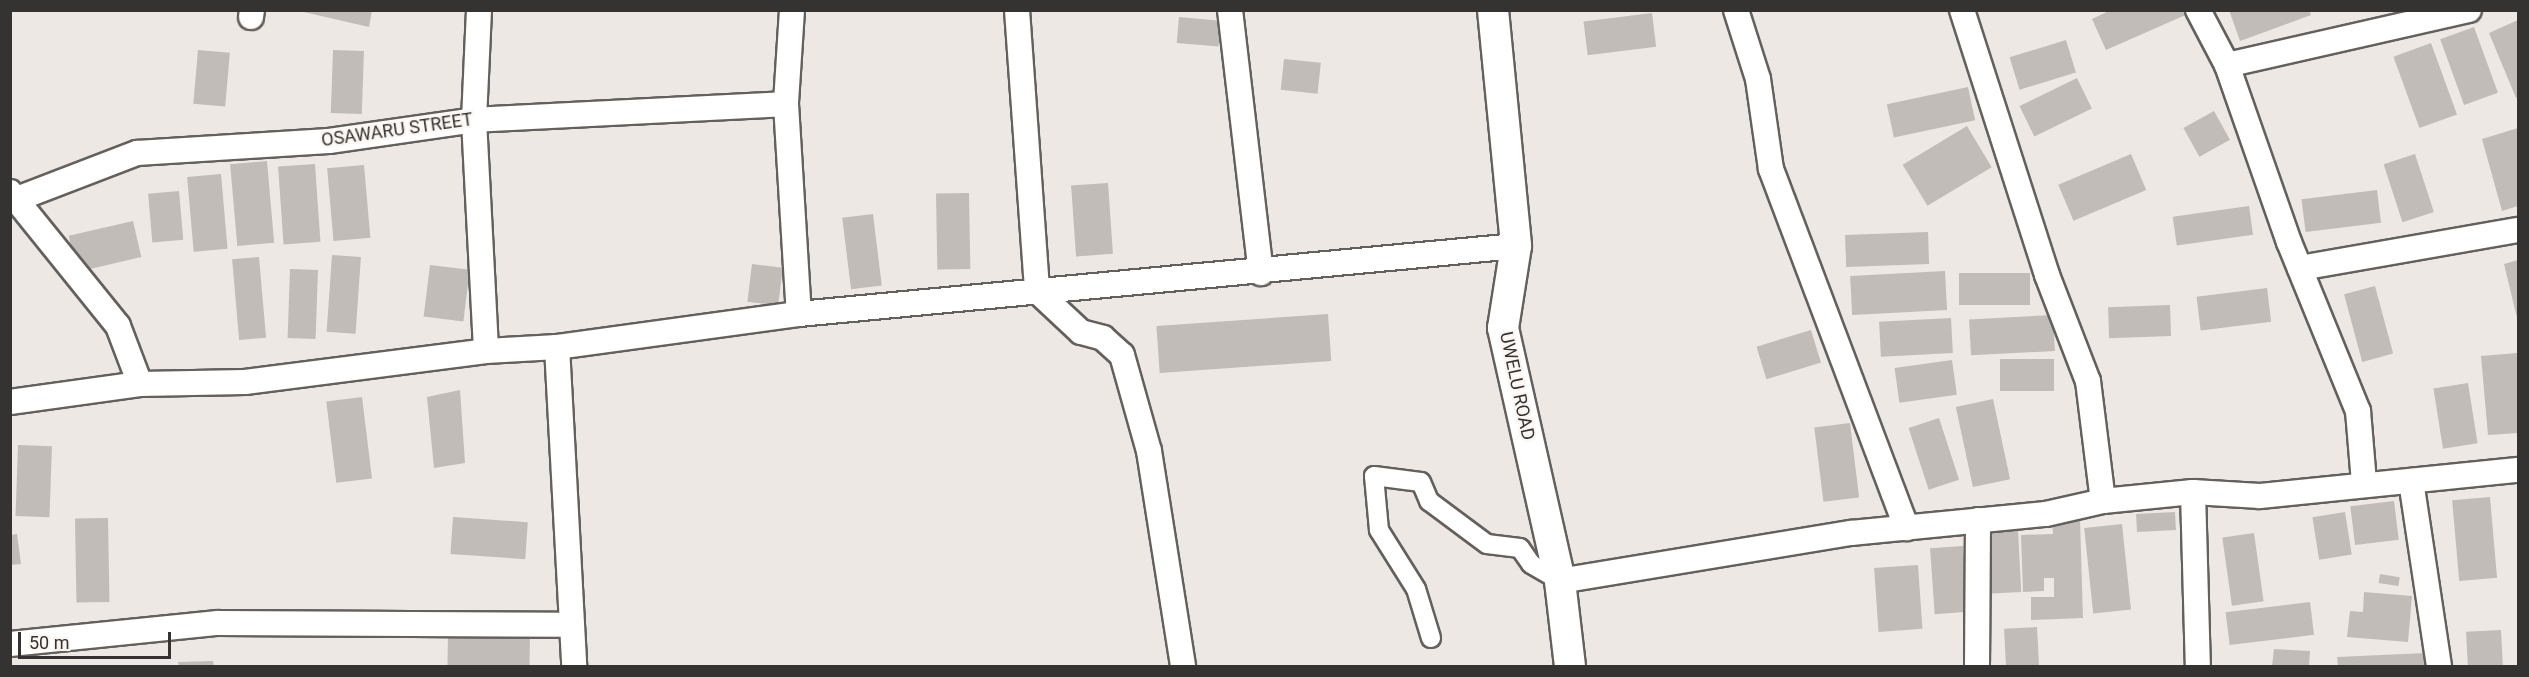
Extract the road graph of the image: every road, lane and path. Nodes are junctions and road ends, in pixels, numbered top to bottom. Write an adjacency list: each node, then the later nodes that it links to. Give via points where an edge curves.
1 (479, 10): 12 (street)
2 (792, 10): 11 (street)
3 (1017, 10): 18 (street)
4 (1230, 10): 17 (street)
5 (1493, 10): 15 (street, UWELU ROAD)
6 (1736, 10): 30 (street, via 1758,79 1771,169)
7 (1962, 10): 28 (street, via 2047,275 2088,381)
8 (2198, 10): 10 (street)
9 (2469, 10): 10 (street)
10 (2227, 65): 16 (street)
11 (786, 104): 12 (street, OSAWARU STREET); 19 (street)
12 (474, 120): 13 (street, OSAWARU STREET, via 329,141 137,153); 21 (street)
13 (14, 196): 22 (street, via 118,326)
14 (2518, 230): 16 (street)
15 (1516, 246): 17 (street); 31 (street, UWELU ROAD, via 1503,328)
16 (2300, 268): 26 (street, via 2358,411)
17 (1261, 273): 18 (street)
18 (1037, 291): 19 (street); 36 (street, via 1081,332 1103,338 1122,355 1149,451)
19 (799, 314): 20 (street)
20 (557, 347): 21 (street); 32 (street)
21 (486, 351): 22 (street, via 245,382)
22 (140, 384): 23 (street)
23 (10, 402)
24 (2518, 470): 25 (street)
25 (2411, 481): 26 (street); 40 (street)
26 (2364, 482): 27 (street, via 2260,496)
27 (2193, 492): 28 (street); 39 (street)
28 (2103, 501): 29 (street)
29 (1978, 520): 30 (street); 38 (street)
30 (1906, 528): 31 (street)
31 (1560, 581): 33 (street, via 1531,564 1520,548 1487,544 1430,501 1421,482 1374,476 1378,530 1416,589); 37 (street, UWELU ROAD)
32 (567, 625): 34 (street, via 218,623); 35 (street)
33 (1431, 638)
34 (10, 644)
35 (574, 666)
36 (1183, 666)
37 (1570, 666)
38 (1977, 666)
39 (2198, 666)
40 (2439, 666)

